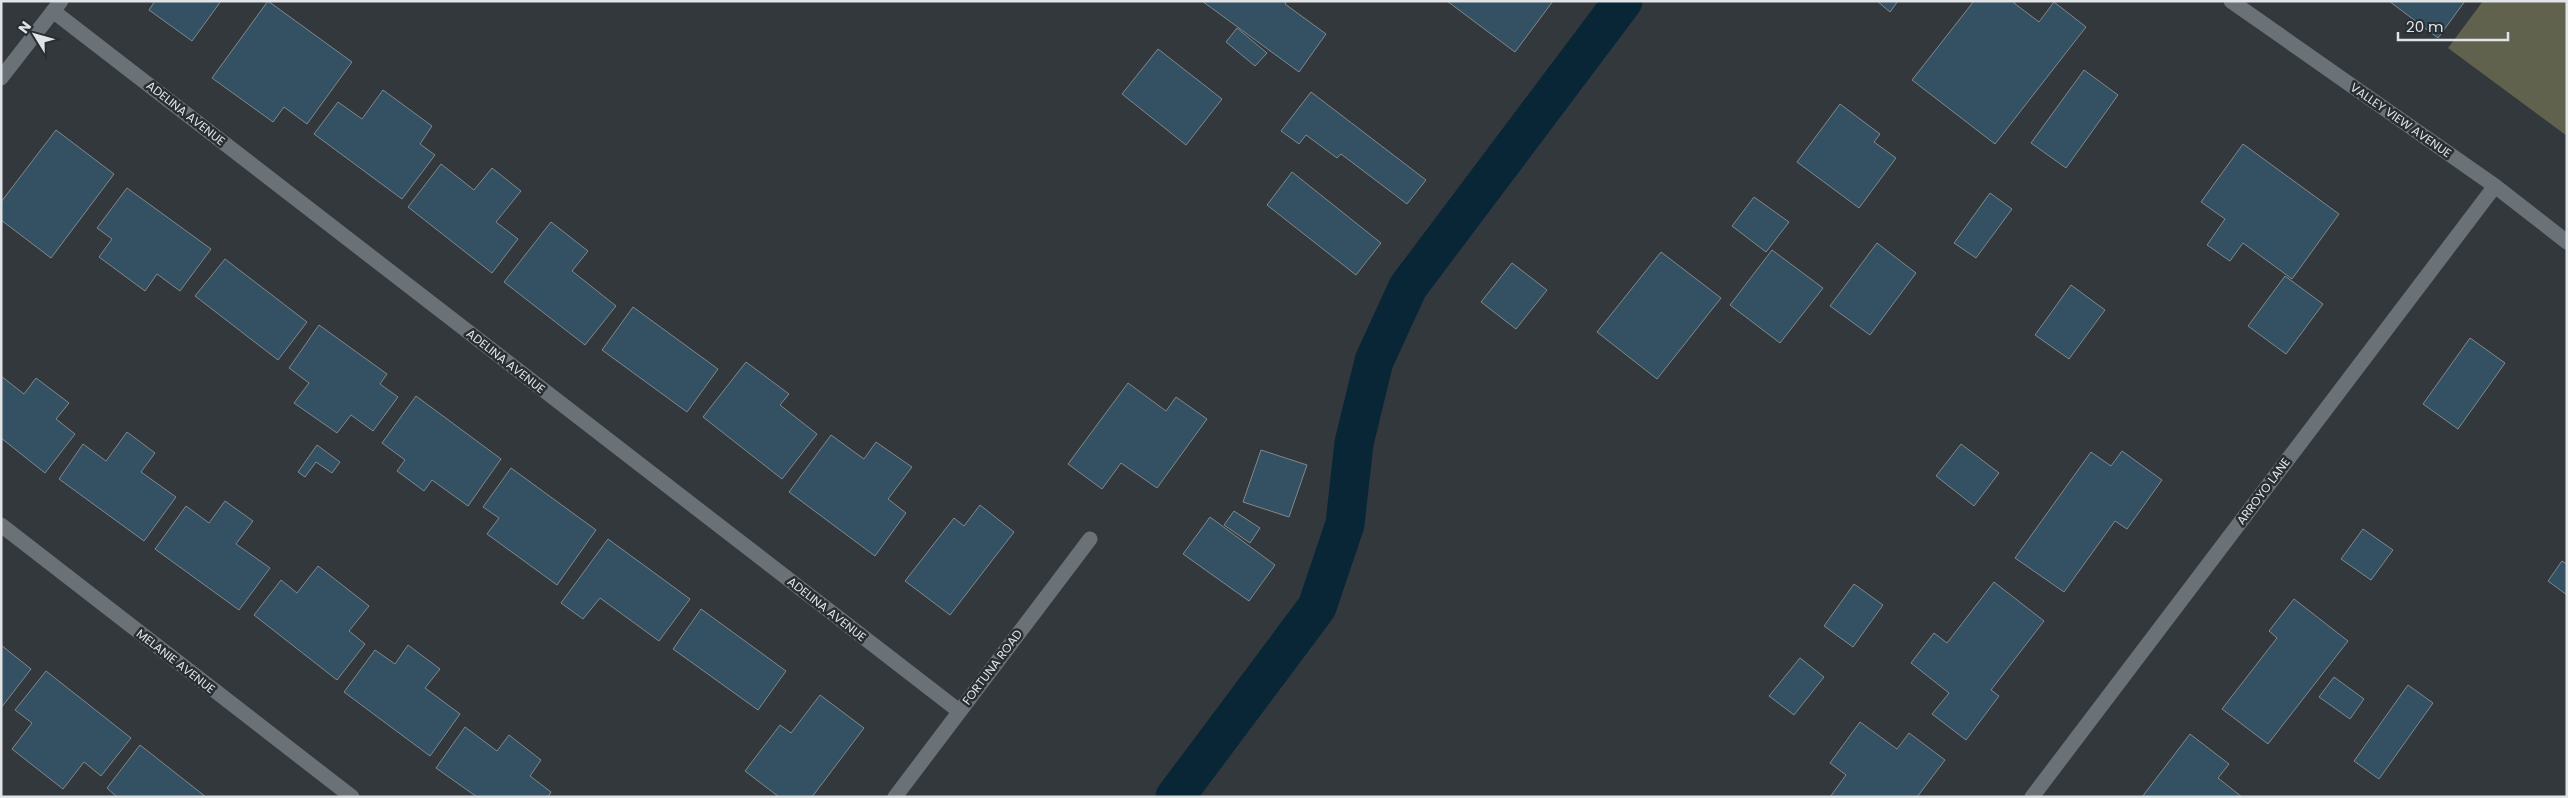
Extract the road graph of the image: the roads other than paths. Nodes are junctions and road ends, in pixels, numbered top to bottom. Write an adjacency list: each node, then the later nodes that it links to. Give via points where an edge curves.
1 (2231, 1): 4 (street, VALLEY VIEW AVENUE)
2 (57, 6): 3 (street); 8 (street, ADELINA AVENUE)
3 (1, 78)
4 (2495, 186): 5 (street, VALLEY VIEW AVENUE); 11 (street, ARROYO LANE)
5 (2567, 242)
6 (1, 526): 9 (street, MELANIE AVENUE)
7 (1090, 539): 8 (street, FORTUNA ROAD)
8 (959, 711): 10 (street, FORTUNA ROAD)
9 (352, 797)
10 (896, 797)
11 (2032, 797)

